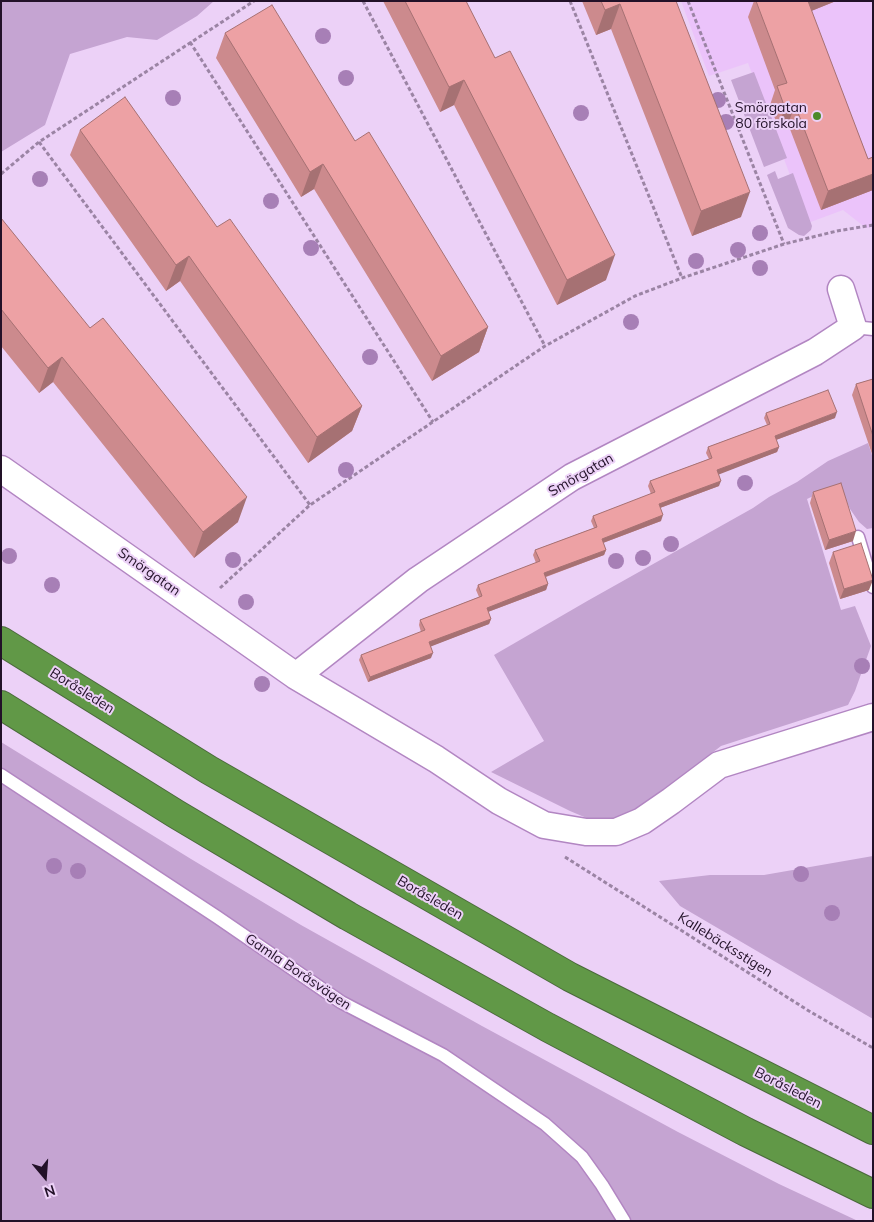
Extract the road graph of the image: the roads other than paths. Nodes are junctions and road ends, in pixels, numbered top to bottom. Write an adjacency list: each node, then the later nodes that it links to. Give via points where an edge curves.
1 (841, 289): 2 (street, Smörgatan)
2 (863, 328): 7 (street, Smörgatan, via 572,478 418,580)
3 (1, 470): 7 (street, Smörgatan)
4 (858, 537): 5 (lane)
5 (873, 587)
6 (1, 641): 11 (highway, Boråsleden, via 209,770 561,972)
7 (296, 676): 9 (street, Smörgatan, via 436,759 499,801 544,825 586,832 616,832 642,821 719,765)
8 (1, 705): 12 (highway, via 348,916 547,1027 746,1132)
9 (870, 713)
10 (1, 776): 13 (lane, Gamla Boråsvägen, via 341,1002 444,1055 545,1124 582,1157)
11 (873, 1130)
12 (873, 1194)
13 (624, 1221)

